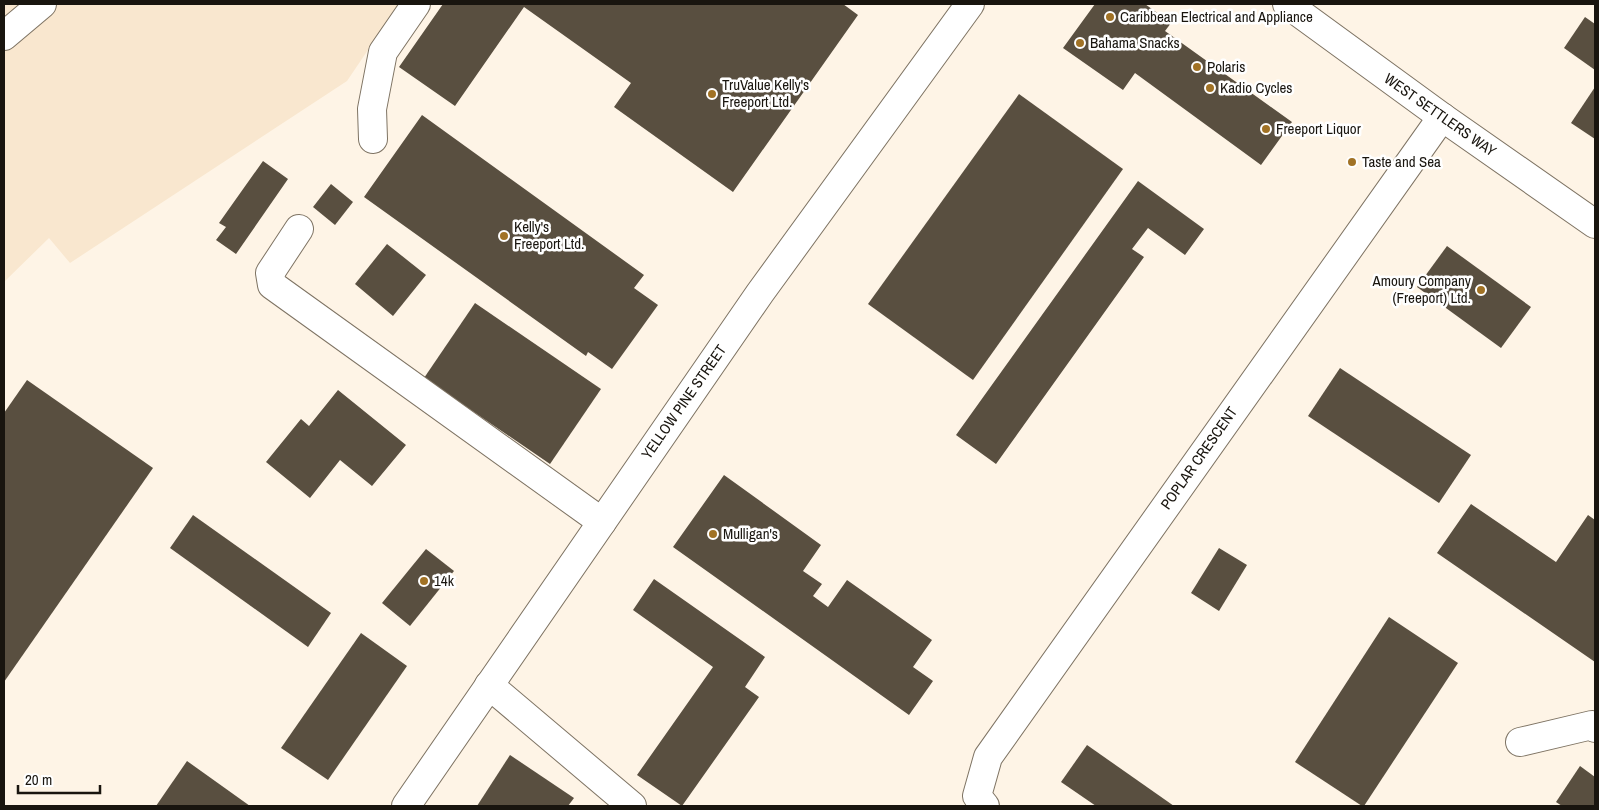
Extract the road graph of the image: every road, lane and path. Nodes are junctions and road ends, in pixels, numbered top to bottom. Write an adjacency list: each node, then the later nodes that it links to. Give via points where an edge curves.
1 (42, 4): 5 (street)
2 (416, 4): 7 (street, via 383,52 372,109)
3 (970, 4): 10 (street, YELLOW PINE STREET, via 760,293)
4 (1287, 4): 6 (street, WEST SETTLERS WAY)
5 (4, 36)
6 (1442, 117): 8 (street, WEST SETTLERS WAY); 16 (street, POPLAR CRESCENT, via 988,757 978,796)
7 (373, 139)
8 (1595, 224)
9 (299, 229): 10 (street, via 270,273 272,285)
10 (602, 522): 11 (street, YELLOW PINE STREET)
11 (489, 685): 14 (street, YELLOW PINE STREET); 15 (street)
12 (1595, 728): 13 (street, via 1592,726)
13 (1520, 742)
14 (406, 806)
15 (632, 806)
16 (985, 806)

